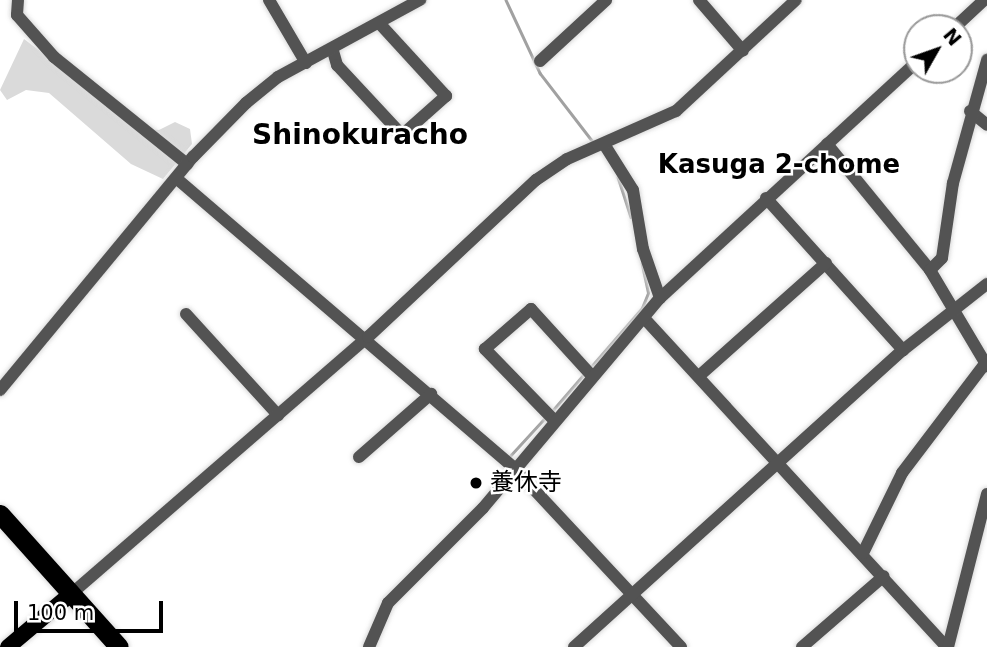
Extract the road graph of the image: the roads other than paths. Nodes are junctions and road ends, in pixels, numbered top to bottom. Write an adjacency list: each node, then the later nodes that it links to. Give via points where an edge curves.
1 (18, 0): 18 (street, via 16,15 54,57)
2 (269, 0): 12 (street)
3 (420, 0): 7 (street)
4 (606, 0): 11 (street)
5 (699, 0): 9 (street)
6 (796, 0): 9 (street)
7 (381, 25): 8 (street); 8 (street, via 446,96 401,135 337,65)
8 (333, 51): 12 (street)
9 (743, 51): 16 (street, via 677,111)
10 (987, 60): 14 (street)
11 (540, 61)
12 (306, 63): 18 (street, via 246,103)
13 (903, 75): 17 (street)
14 (970, 111): 15 (street); 22 (street, via 942,258)
15 (987, 125)
16 (604, 144): 24 (street, via 633,190); 28 (street, via 536,180)
17 (827, 144): 20 (street); 22 (street)
18 (187, 164): 19 (street)
19 (177, 178): 28 (street); 33 (street)
20 (766, 198): 21 (street); 24 (street)
21 (826, 263): 29 (street); 32 (street)
22 (930, 270): 25 (street)
23 (987, 284): 25 (street)
24 (660, 298): 27 (street)
25 (956, 306): 29 (street); 30 (street)
26 (186, 314): 35 (street)
27 (644, 318): 31 (street); 32 (street)
28 (368, 337): 34 (street); 35 (street)
29 (903, 350): 38 (street)
30 (985, 365): 42 (street, via 902,473)
31 (592, 376): 36 (street); 36 (street, via 531,309 485,349)
32 (699, 376): 38 (street)
33 (0, 390)
34 (430, 394): 37 (street); 39 (street)
35 (278, 415): 44 (street)
36 (553, 419): 39 (street)
37 (359, 457)
38 (781, 461): 42 (street); 45 (street)
39 (514, 468): 45 (street); 48 (street, via 388,603)
40 (987, 494): 52 (street)
41 (0, 514): 44 (highway)
42 (863, 553): 43 (street)
43 (884, 576): 51 (street); 52 (street)
44 (71, 594): 46 (main road); 47 (highway)
45 (632, 594): 49 (street); 50 (street)
46 (8, 647)
47 (119, 647)
48 (369, 647)
49 (574, 647)
50 (681, 647)
51 (802, 647)
52 (948, 647)

